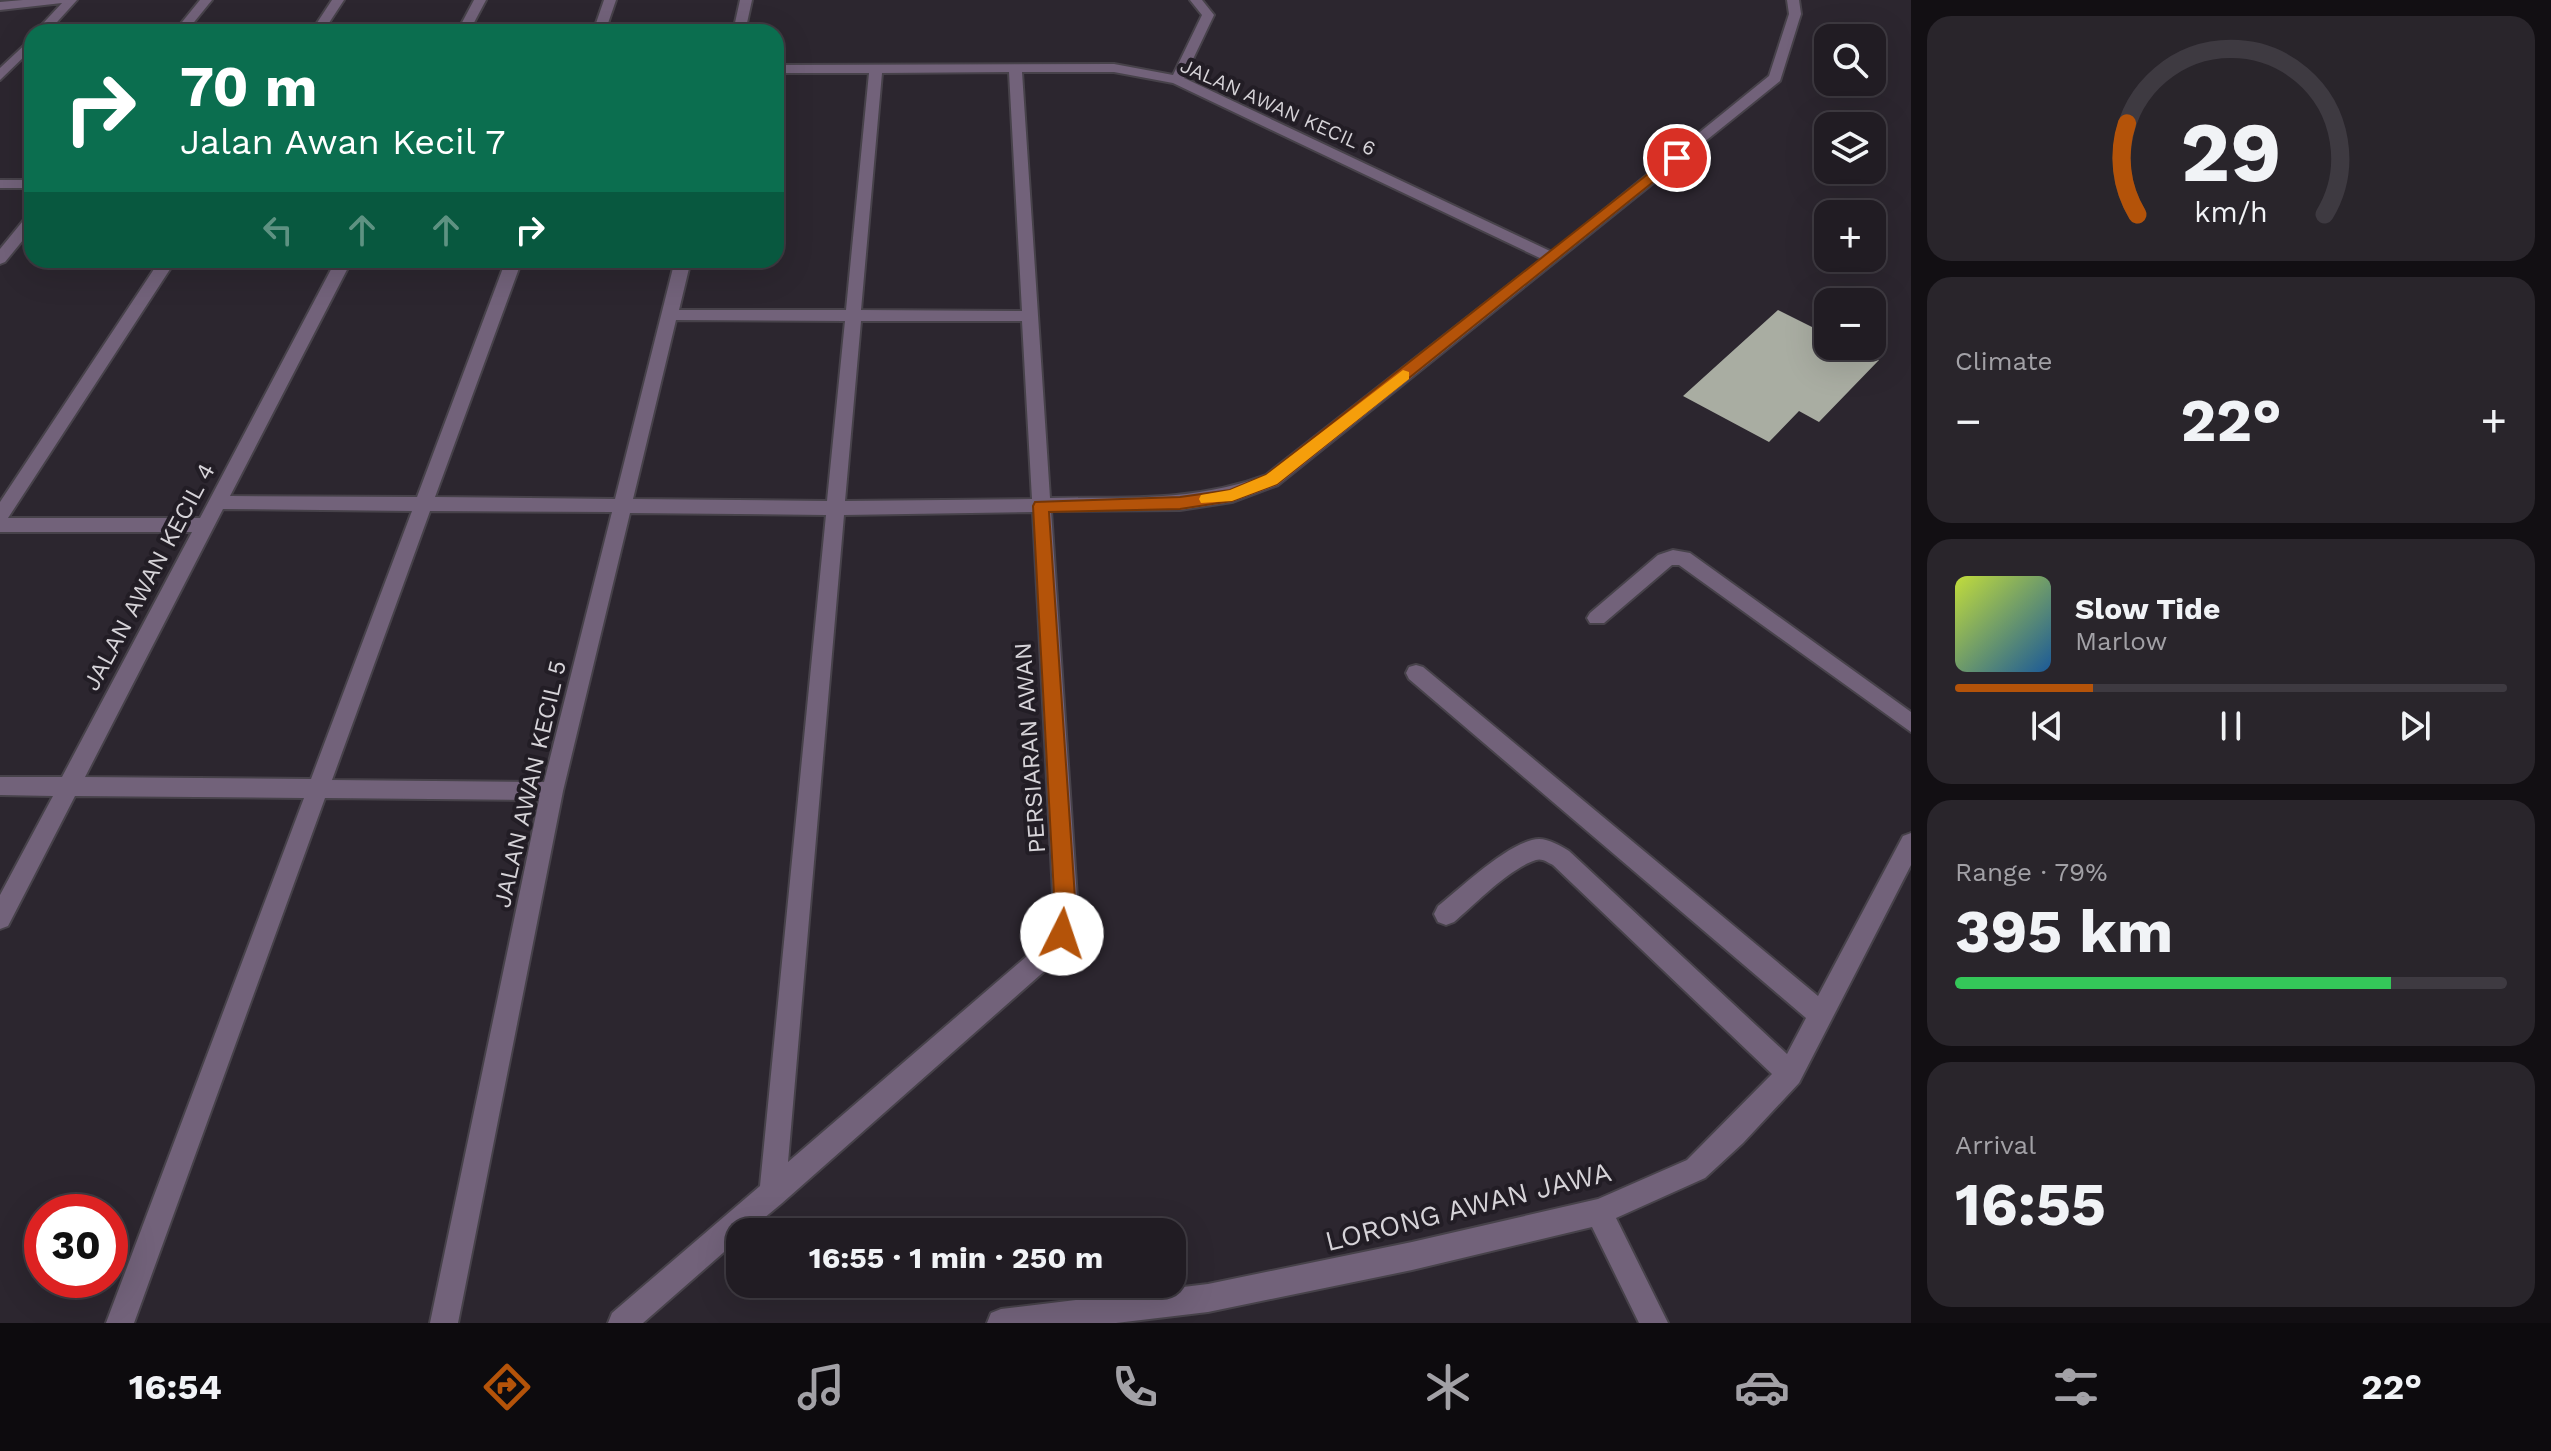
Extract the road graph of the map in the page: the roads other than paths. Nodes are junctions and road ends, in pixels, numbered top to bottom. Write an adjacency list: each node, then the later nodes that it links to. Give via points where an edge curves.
1 (58, 0): 10 (street)
2 (71, 0): 11 (street)
3 (206, 0): 12 (street)
4 (338, 0): 13 (street)
5 (480, 0): 14 (street)
6 (610, 0): 15 (street)
7 (746, 0): 16 (street)
8 (1196, 0): 22 (street, via 1208,15)
9 (1793, 0): 26 (street, via 1795,14 1775,78)
10 (0, 6)
11 (48, 24)
12 (186, 24)
13 (322, 24)
14 (467, 24)
15 (602, 24)
16 (741, 24)
17 (24, 50): 21 (street)
18 (876, 67): 19 (street, JALAN AWAN KECIL 6); 20 (street, JALAN AWAN KECIL 6); 33 (street)
19 (1015, 67): 22 (street, JALAN AWAN KECIL 6, via 1114,68); 34 (street, PERSIARAN AWAN)
20 (784, 69)
21 (0, 76)
22 (1177, 80): 26 (street, JALAN AWAN KECIL 6)
23 (0, 184): 24 (street)
24 (24, 184)
25 (24, 229): 27 (street)
26 (1553, 258): 38 (street, via 1272,480 1232,495 1180,503)
27 (0, 259)
28 (163, 268): 40 (street)
29 (340, 268): 35 (street, JALAN AWAN KECIL 4)
30 (511, 268): 36 (street)
31 (681, 268): 32 (street, JALAN AWAN KECIL 5)
32 (671, 315): 33 (street); 37 (street, JALAN AWAN KECIL 5)
33 (853, 316): 34 (street); 39 (street)
34 (1030, 316): 38 (street, PERSIARAN AWAN)
35 (218, 502): 36 (street); 42 (street, JALAN AWAN KECIL 4)
36 (424, 504): 37 (street); 48 (street)
37 (624, 506): 39 (street); 49 (street, JALAN AWAN KECIL 5)
38 (1041, 506): 39 (street); 55 (street, PERSIARAN AWAN, via 1066,913 1062,934 1049,952)
39 (835, 508): 55 (street)
40 (0, 516)
41 (0, 525): 42 (street)
42 (206, 525): 47 (street, JALAN AWAN KECIL 4)
43 (1597, 618): 45 (street, via 1665,560 1683,558)
44 (1416, 673): 53 (street)
45 (1911, 723)
46 (0, 786): 47 (street)
47 (69, 787): 48 (street); 52 (street, JALAN AWAN KECIL 4)
48 (318, 789): 49 (street); 57 (street)
49 (552, 791): 58 (street, JALAN AWAN KECIL 5)
50 (1911, 843): 53 (street, LORONG AWAN JAWA)
51 (1446, 914): 54 (street, via 1518,859 1538,849 1550,851)
52 (0, 918)
53 (1823, 1016): 54 (street, LORONG AWAN JAWA)
54 (1790, 1074): 56 (street, LORONG AWAN JAWA, via 1696,1169)
55 (772, 1195): 59 (street, PERSIARAN AWAN)
56 (1599, 1212): 60 (street, LORONG AWAN JAWA, via 1208,1298); 61 (street)
57 (120, 1323)
58 (444, 1323)
59 (622, 1323)
60 (1001, 1323)
61 (1654, 1323)

